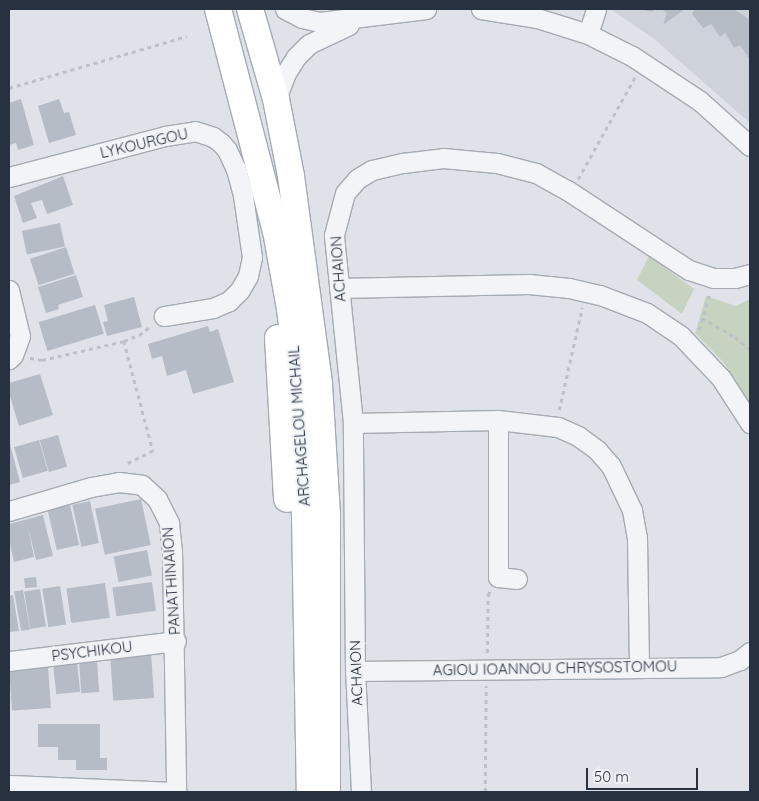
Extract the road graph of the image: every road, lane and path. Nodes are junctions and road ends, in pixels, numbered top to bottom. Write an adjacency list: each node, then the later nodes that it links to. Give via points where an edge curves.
1 (218, 9): 14 (highway, ARCHAGELOU MICHAIL)
2 (250, 9): 12 (highway, ARCHAGELOU MICHAIL)
3 (285, 9): 7 (street, via 302,18 320,22)
4 (426, 9): 7 (street)
5 (481, 9): 8 (street, via 537,18)
6 (596, 9): 8 (street)
7 (369, 17): 12 (street, via 309,44 286,73)
8 (588, 34): 10 (street)
9 (187, 36): 11 (path)
10 (643, 62): 13 (street, via 700,101); 17 (path)
11 (9, 88)
12 (276, 99): 15 (highway, ARCHAGELOU MICHAIL)
13 (750, 146)
14 (256, 151): 45 (highway, via 263,232 276,310 281,388 288,516); 46 (highway, ARCHAGELOU MICHAIL, via 276,231 300,387)
15 (291, 176): 47 (highway, ARCHAGELOU MICHAIL, via 310,305 324,439); 48 (highway, via 307,211 334,383 342,513)
16 (9, 177): 23 (street, LYKOURGOU, via 195,131 221,143 236,169 242,196 252,257 248,276 230,301 213,308)
17 (571, 192): 19 (street, ACHAION, via 689,270); 20 (street, ACHAION, via 536,174 496,163 443,158 372,170 357,179 345,193 338,213 334,235)
18 (750, 274): 19 (street, ACHAION)
19 (713, 278): 24 (path)
20 (339, 288): 22 (street, via 529,284); 32 (street, ACHAION)
21 (9, 290): 29 (street, via 20,336 14,355)
22 (585, 292): 28 (street, via 647,313); 34 (path)
23 (164, 316)
24 (702, 318): 27 (path); 28 (path)
25 (139, 335): 26 (path)
26 (124, 341): 30 (path); 35 (path, via 153,451 119,469)
27 (750, 349)
28 (694, 350): 33 (street, via 721,378)
29 (9, 359)
30 (42, 360)
31 (498, 420): 32 (street); 34 (street); 37 (street, via 498,577)
32 (353, 423): 42 (street, ACHAION)
33 (750, 423)
34 (555, 426): 41 (street, via 578,436 612,466 632,510 637,538)
35 (119, 482): 36 (street, PANATHINAION, via 90,487); 38 (street, PANATHINAION, via 142,486 156,499 169,523)
36 (9, 511)
37 (517, 579)
38 (176, 641): 40 (street, PSYCHIKOU); 44 (street, PANATHINAION)
39 (750, 652): 41 (street, AGIOU IOANNOU CHRYSOSTOMOU, via 722,667)
40 (9, 661)
41 (639, 666): 42 (street, AGIOU IOANNOU CHRYSOSTOMOU)
42 (355, 671): 49 (street, ACHAION)
43 (9, 785): 44 (street)
44 (176, 792)
45 (293, 792)
46 (310, 792)
47 (327, 792)
48 (344, 792)
49 (361, 792)

